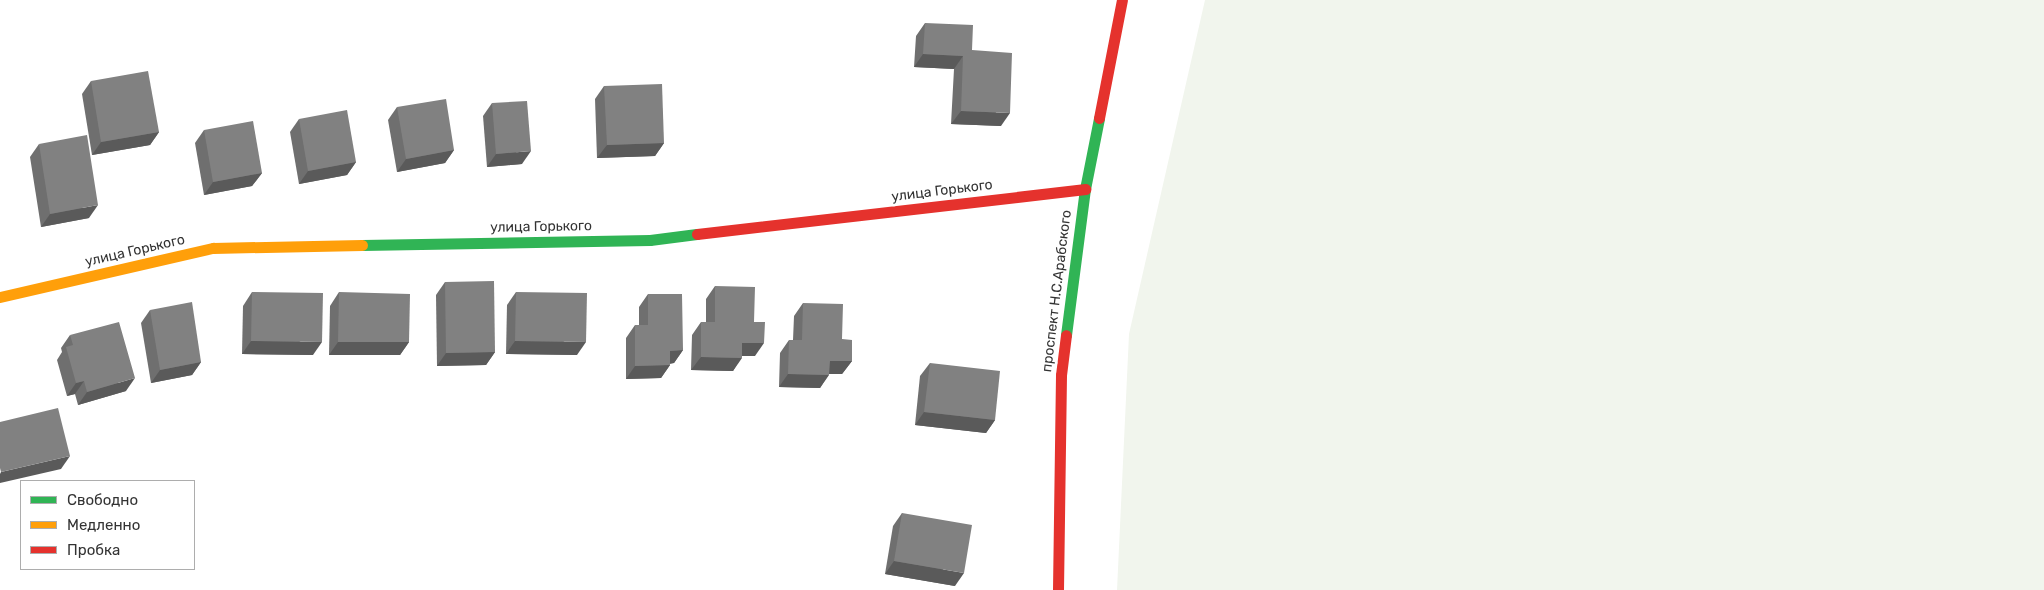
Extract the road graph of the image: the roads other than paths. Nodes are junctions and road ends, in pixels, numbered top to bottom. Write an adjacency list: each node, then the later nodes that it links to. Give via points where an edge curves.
1 (1122, 0): 2 (street, проспект Н.С.Арабского)
2 (1085, 189): 3 (street, улица Горького, via 650,240 213,248); 4 (street, проспект Н.С.Арабского, via 1061,375)
3 (0, 297)
4 (1058, 590)

